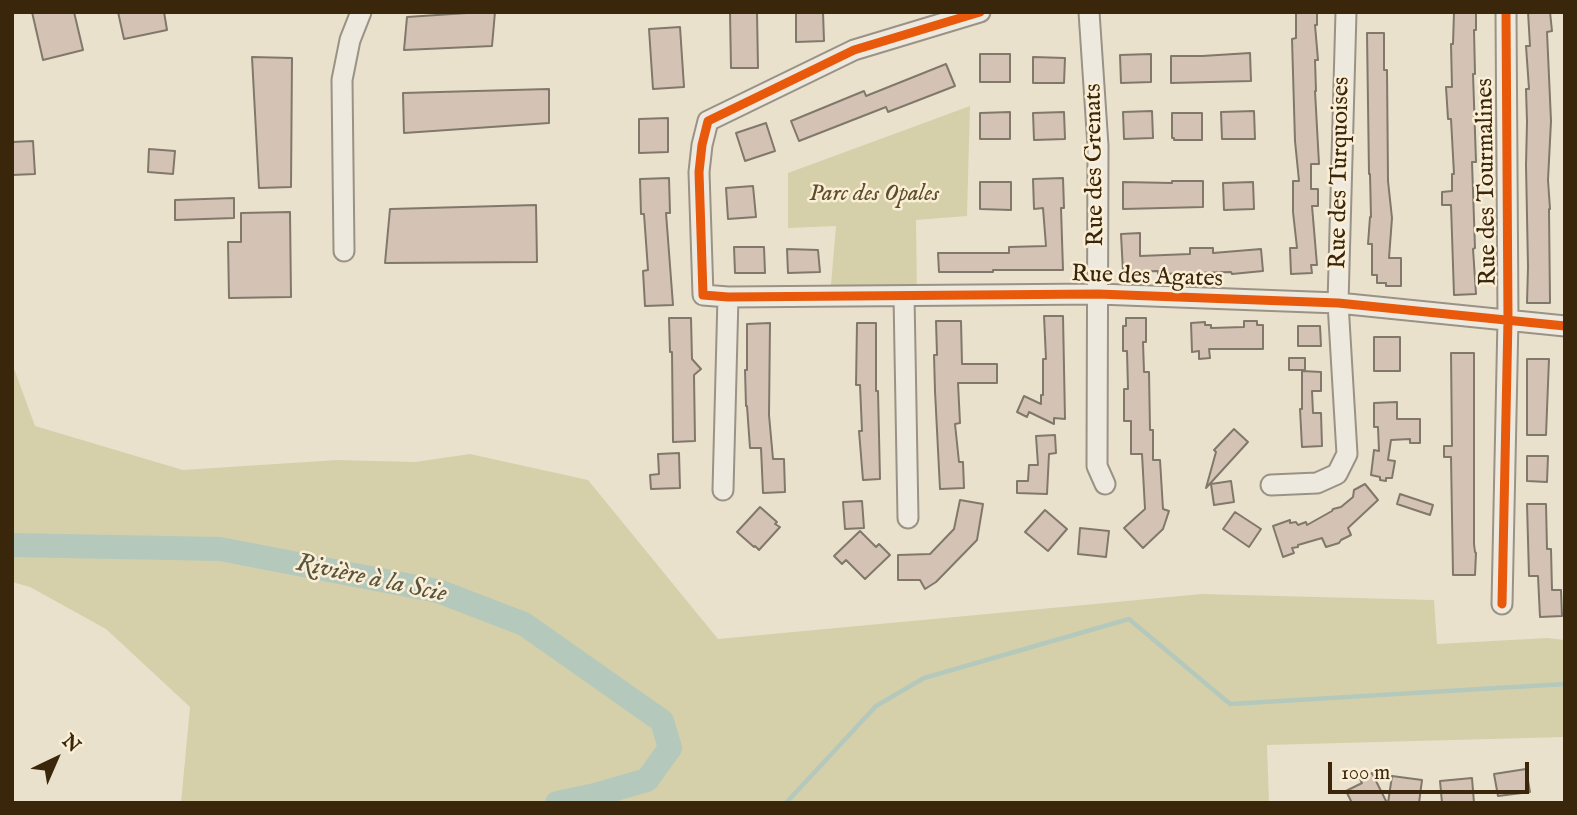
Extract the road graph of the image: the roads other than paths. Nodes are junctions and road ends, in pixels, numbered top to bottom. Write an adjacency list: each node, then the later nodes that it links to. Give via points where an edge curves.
1 (361, 12): 6 (street, via 342,80)
2 (981, 12): 9 (street, via 854,50 708,121 699,172 703,295)
3 (1090, 12): 7 (street, Rue des Grenats, via 1098,146)
4 (1346, 12): 10 (street, Rue des Turquoises)
5 (1506, 12): 11 (street, Rue des Tourmalines)
6 (344, 251)
7 (1098, 294): 8 (street, Rue des Agates); 10 (street, Rue des Agates); 13 (street, Rue des Grenats, via 1097,466)
8 (904, 296): 9 (street, Rue des Agates); 16 (street)
9 (728, 297): 15 (street)
10 (1338, 303): 11 (street, Rue des Agates); 14 (street, Rue des Turquoises, via 1347,454 1337,474 1317,484)
11 (1508, 319): 12 (street, Rue des Agates); 17 (street, Rue des Tourmalines)
12 (1565, 326)
13 (1105, 484)
14 (1271, 485)
15 (723, 489)
16 (908, 518)
17 (1502, 604)

